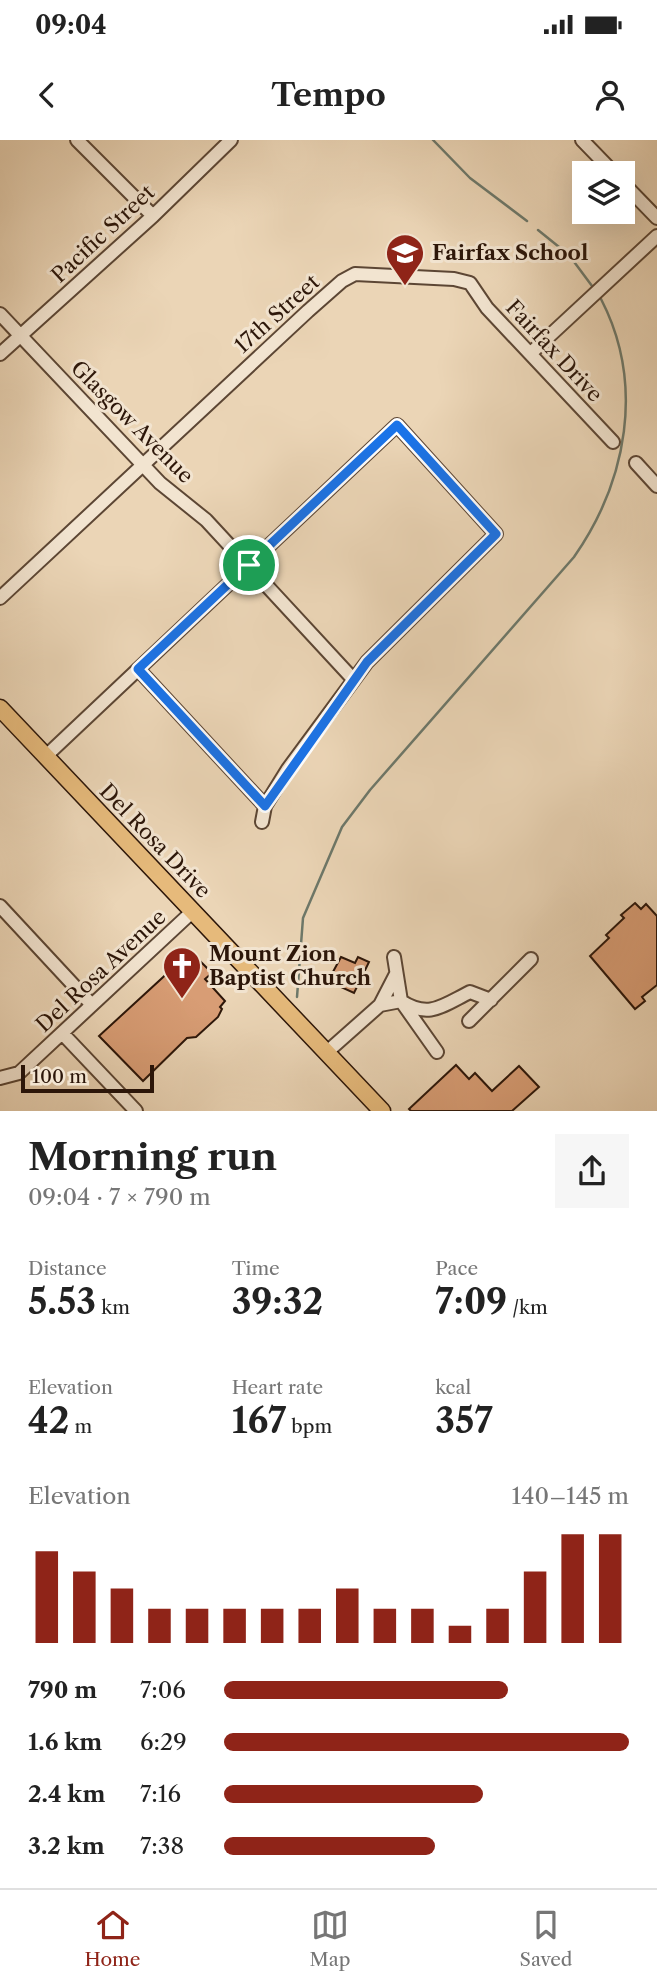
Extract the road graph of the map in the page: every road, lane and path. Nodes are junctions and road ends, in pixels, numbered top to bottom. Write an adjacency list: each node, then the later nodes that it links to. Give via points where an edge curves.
1 (77, 140): 6 (street)
2 (230, 140): 6 (street, Pacific Street)
3 (582, 140): 4 (street)
4 (602, 161)
5 (635, 195): 7 (street)
6 (153, 216): 11 (street, Pacific Street)
7 (657, 218)
8 (657, 236): 12 (street)
9 (470, 283): 12 (street, Fairfax Drive, via 487,308); 16 (street, 17th Street, via 355,274 342,281)
10 (0, 314): 11 (street, Glasgow Avenue)
11 (20, 335): 13 (street, Pacific Street); 16 (street, Glasgow Avenue)
12 (531, 353): 14 (street, Fairfax Drive)
13 (0, 354)
14 (613, 442)
15 (636, 463): 17 (street)
16 (141, 464): 18 (street, Glasgow Avenue); 19 (street, 17th Street)
17 (657, 486)
18 (249, 565): 20 (street); 21 (street, Glasgow Avenue); 21 (street, via 397,425 496,534)
19 (0, 598)
20 (138, 669): 23 (street); 24 (street)
21 (353, 679): 24 (street)
22 (0, 708): 23 (main road, Del Rosa Drive)
23 (46, 756): 27 (main road, Del Rosa Drive)
24 (265, 806): 25 (street)
25 (262, 822)
26 (0, 906): 34 (street)
27 (193, 911): 34 (street, Del Rosa Avenue); 37 (main road, Del Rosa Drive)
28 (394, 957): 30 (street)
29 (531, 959): 31 (street)
30 (396, 974): 32 (street); 33 (street)
31 (491, 1000): 32 (street, via 470,992 431,1011 418,1012); 35 (street)
32 (401, 1002): 33 (street); 38 (street)
33 (380, 1004): 37 (street)
34 (92, 1005): 36 (street, Del Rosa Avenue)
35 (469, 1021)
36 (62, 1033): 39 (street, Del Rosa Avenue, via 19,1073); 40 (street)
37 (327, 1052): 41 (main road, Del Rosa Drive)
38 (437, 1052)
39 (0, 1078)
40 (136, 1111)
41 (382, 1111)

